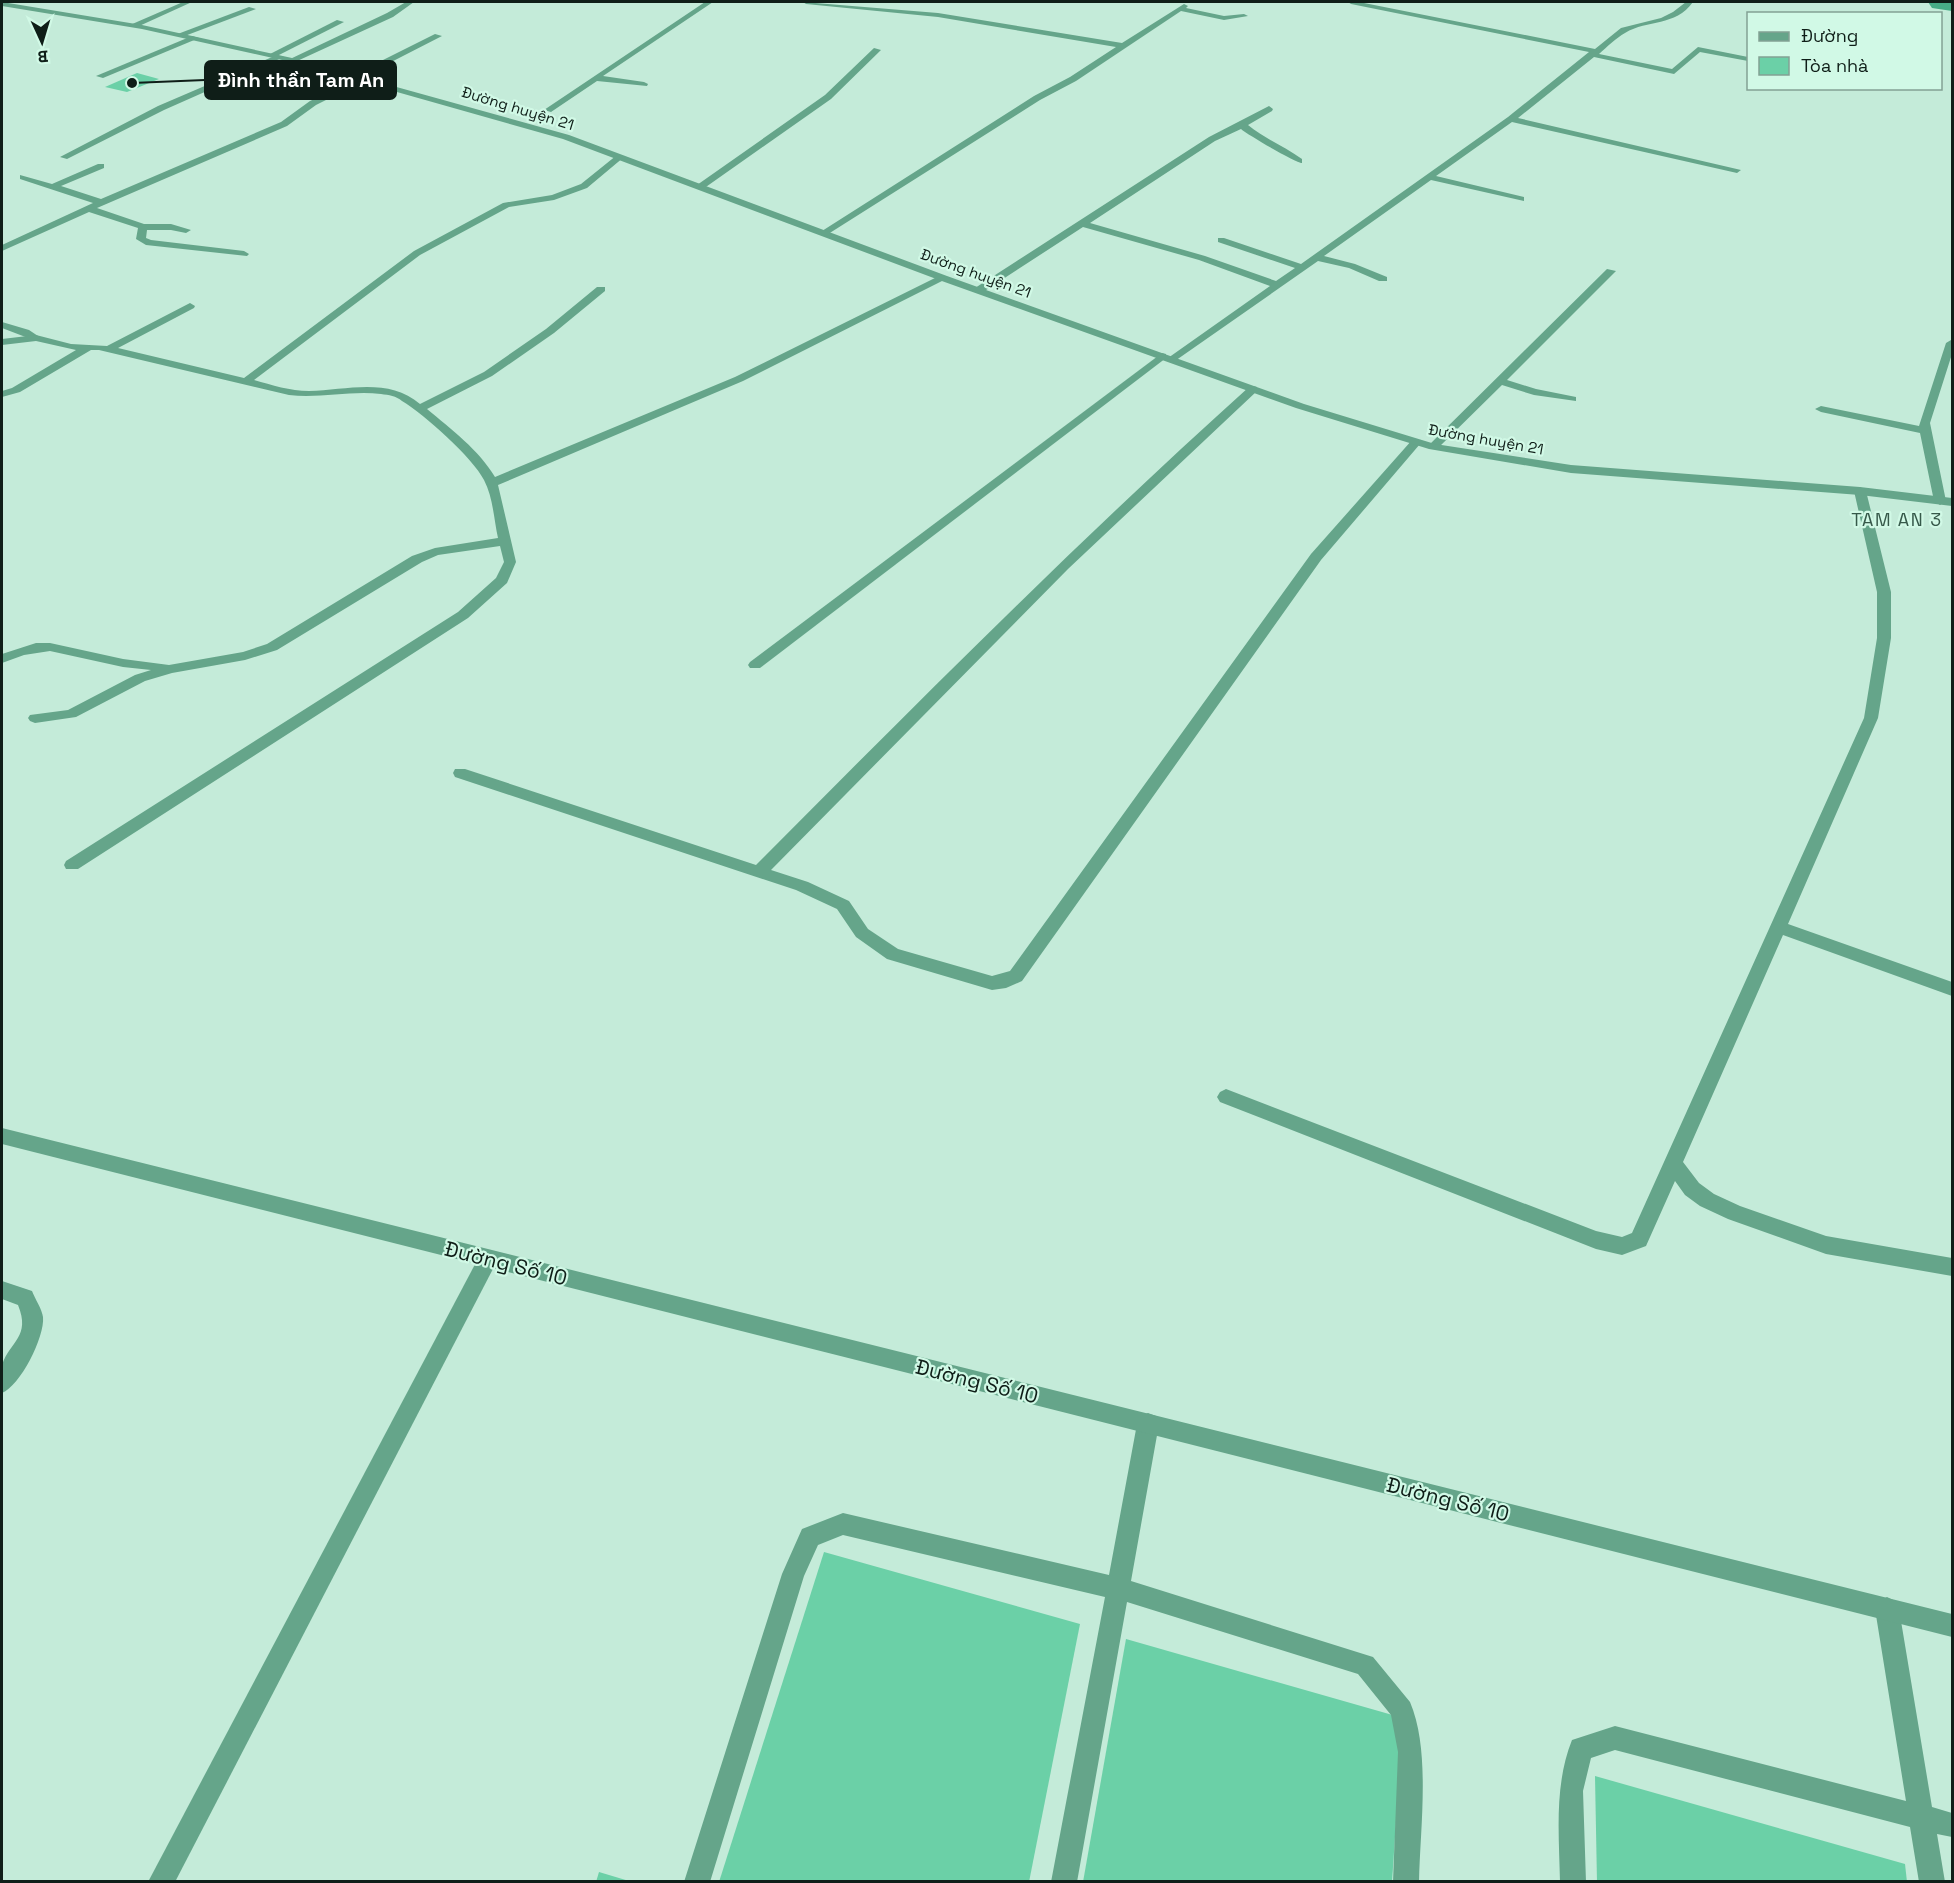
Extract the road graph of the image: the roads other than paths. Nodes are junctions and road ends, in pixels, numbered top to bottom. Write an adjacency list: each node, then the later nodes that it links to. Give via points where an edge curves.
1 (188, 2): 13 (street)
2 (410, 2): 24 (street)
3 (709, 2): 27 (street)
4 (806, 2): 17 (street, via 938,15)
5 (1351, 2): 10 (street)
6 (1400, 2): 10 (street)
7 (1690, 2): 19 (street, via 1664,20 1624,30)
8 (2, 4): 13 (street, Đường huyện 21)
9 (252, 9): 14 (street)
10 (1391, 10): 19 (street)
11 (1244, 16): 17 (street, via 1224,18 1183,8)
12 (340, 22): 21 (street)
13 (134, 26): 14 (street, Đường huyện 21)
14 (179, 35): 16 (street, Đường huyện 21)
15 (438, 36): 26 (street)
16 (195, 38): 21 (street, Đường huyện 21); 25 (street)
17 (1123, 46): 22 (street)
18 (877, 50): 41 (street, via 828,97)
19 (1593, 52): 23 (street, via 1674,72 1698,50); 31 (street)
20 (1098, 54): 22 (street)
21 (276, 56): 24 (street, Đường huyện 21); 33 (street)
22 (1109, 56): 48 (street)
23 (1747, 59)
24 (292, 60): 26 (street, Đường huyện 21)
25 (100, 76)
26 (360, 78): 34 (street, Đường huyện 21); 43 (street, via 312,103 284,124)
27 (596, 78): 28 (street); 30 (street)
28 (644, 84)
29 (1269, 109): 32 (street)
30 (548, 110)
31 (1511, 119): 37 (street); 39 (street)
32 (1242, 125): 35 (street); 45 (street, via 1212,139)
33 (64, 157)
34 (620, 157): 41 (street, Đường huyện 21); 68 (street, via 584,186 506,205 417,253)
35 (1299, 161)
36 (101, 166): 40 (street)
37 (1737, 170)
38 (23, 177): 40 (street)
39 (1428, 177): 42 (street); 52 (street)
40 (52, 187): 43 (street)
41 (700, 187): 48 (street, Đường huyện 21)
42 (1521, 199)
43 (103, 203): 44 (street)
44 (91, 208): 46 (street); 50 (street)
45 (1082, 223): 57 (street, via 1202,258); 59 (street)
46 (143, 227): 47 (street); 51 (street, via 141,239 149,243)
47 (186, 230)
48 (825, 233): 55 (street, Đường huyện 21)
49 (1221, 240): 53 (street)
50 (2, 248)
51 (244, 254)
52 (1316, 257): 53 (street); 56 (street)
53 (1302, 267): 57 (street)
54 (1611, 271): 69 (street)
55 (943, 278): 59 (street, Đường huyện 21); 78 (street, via 739,379)
56 (1383, 279)
57 (1277, 285): 67 (street)
58 (601, 289): 73 (street, via 488,374)
59 (979, 290): 67 (street, Đường huyện 21)
60 (190, 306): 66 (street)
61 (2, 325): 62 (street)
62 (36, 338): 63 (street); 65 (street, via 70,347)
63 (2, 342)
64 (1951, 343): 75 (street, via 1940,390 1924,423)
65 (88, 347): 66 (street); 71 (street, via 16,390)
66 (109, 350): 68 (street)
67 (1167, 358): 70 (street, Đường huyện 21); 84 (street)
68 (248, 380): 73 (street, via 307,394 378,390 396,393)
69 (1500, 381): 72 (street); 77 (street)
70 (1252, 389): 76 (street, Đường huyện 21); 89 (street, via 1023,606)
71 (2, 394)
72 (1572, 399)
73 (420, 408): 78 (street, via 484,469)
74 (1821, 409): 75 (street)
75 (1926, 432): 80 (street)
76 (1416, 441): 77 (street, Đường huyện 21); 89 (street, via 1316,557 1016,976 992,983 892,954 862,933 843,905)
77 (1433, 447): 79 (street, Đường huyện 21, via 1571,469)
78 (492, 483): 82 (street)
79 (1860, 491): 80 (street, Đường huyện 21); 90 (street, via 1884,592 1884,638 1871,718)
80 (1940, 501): 81 (street, Đường huyện 21)
81 (1953, 502)
82 (505, 541): 85 (street, via 435,552 417,559 272,647 245,656); 88 (street, via 510,562 502,580 463,615)
83 (2, 659): 85 (street, via 33,647 66,648 121,663)
84 (755, 664)
85 (171, 669): 86 (street, via 125,685 71,714)
86 (35, 718)
87 (460, 773): 89 (street)
88 (72, 865)
89 (759, 872)
90 (1779, 927): 91 (street); 94 (street)
91 (1953, 989)
92 (1226, 1097): 94 (street, via 1596,1240 1622,1246 1639,1240)
93 (2, 1136): 95 (street, Đường Số 10)
94 (1674, 1163): 96 (street, via 1692,1189 1736,1213 1826,1245)
95 (488, 1258): 99 (street, Đường Số 10); 105 (street)
96 (1953, 1267)
97 (2, 1290): 98 (street, via 25,1298 33,1317 28,1344)
98 (2, 1383)
99 (1148, 1424): 100 (street); 101 (street, Đường Số 10)
100 (1118, 1588): 106 (street, via 843,1524 810,1537 793,1574); 107 (street); 108 (street, via 1365,1665 1402,1710 1410,1752)
101 (1887, 1609): 102 (street, Đường Số 10); 103 (street)
102 (1953, 1626)
103 (1921, 1816): 104 (street); 109 (street, via 1615,1738 1581,1749 1572,1791); 110 (street)
104 (1953, 1825)
105 (161, 1881)
106 (697, 1881)
107 (1064, 1881)
108 (1406, 1881)
109 (1573, 1881)
110 (1932, 1881)

